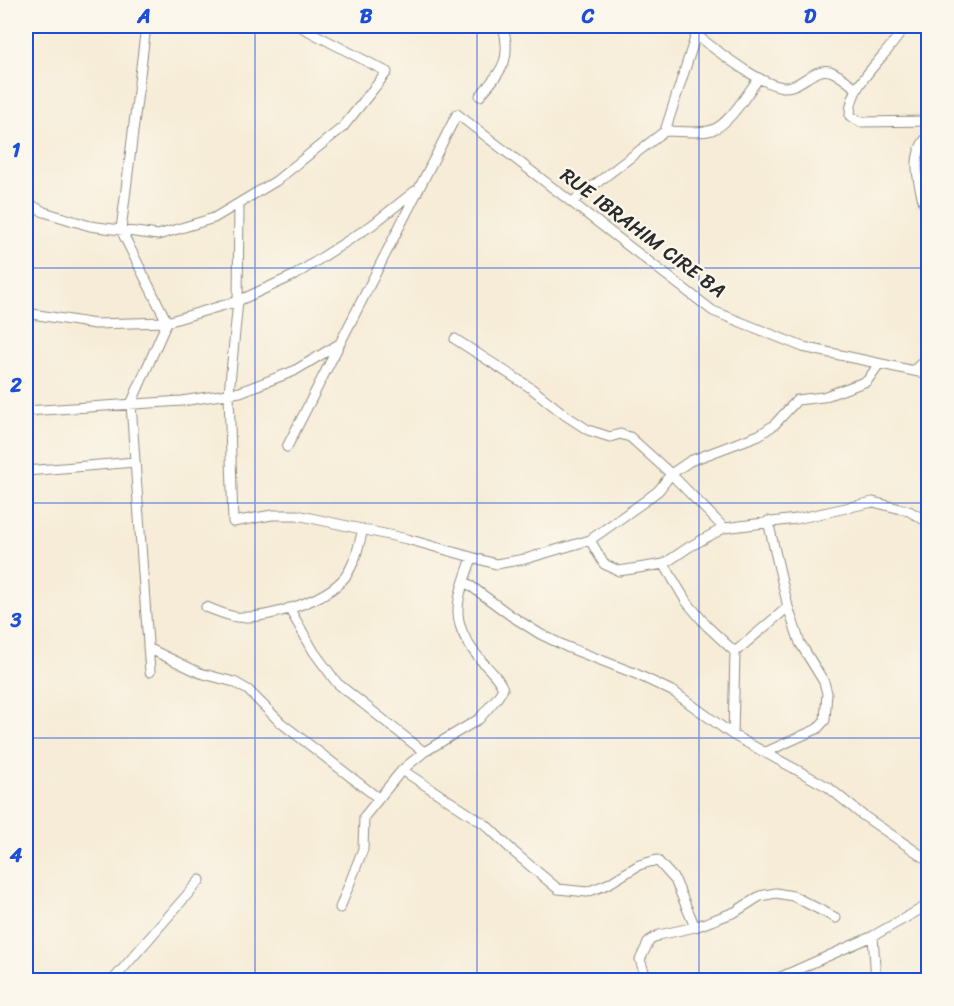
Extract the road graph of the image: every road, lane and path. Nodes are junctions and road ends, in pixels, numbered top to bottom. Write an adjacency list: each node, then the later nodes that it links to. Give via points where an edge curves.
1 (146, 26): 17 (street)
2 (299, 26): 15 (street, via 387,72 343,127 276,182)
3 (503, 26): 8 (street, via 508,44 502,70)
4 (904, 26): 7 (street)
5 (695, 30): 6 (street); 10 (street)
6 (759, 78): 7 (street, via 783,87 830,71); 10 (street, via 724,124 712,130)
7 (857, 89): 9 (street, via 850,113 854,119 886,123)
8 (480, 96)
9 (928, 121)
10 (665, 131): 14 (street)
11 (928, 136): 16 (street, via 916,158)
12 (419, 188): 14 (street, RUE IBRAHIM CIRE BA, via 457,114); 18 (street, via 372,225 295,275); 22 (street)
13 (26, 202): 17 (street, via 44,212 90,226)
14 (572, 202): 24 (street, RUE IBRAHIM CIRE BA, via 713,311 803,348)
15 (239, 204): 17 (street, via 214,218 158,235); 18 (street)
16 (924, 204)
17 (121, 230): 20 (street)
18 (237, 301): 20 (street); 27 (street)
19 (26, 313): 20 (street, via 95,324)
20 (167, 322): 28 (street)
21 (455, 339): 33 (street, via 588,430 610,437 630,437)
22 (339, 344): 27 (street, via 294,371); 30 (street)
23 (928, 357): 25 (street)
24 (879, 364): 25 (street, RUE IBRAHIM CIRE BA); 33 (street, via 867,381 823,397 797,400 759,435 690,461)
25 (913, 371): 26 (street, RUE IBRAHIM CIRE BA)
26 (928, 374)
27 (229, 393): 28 (street); 37 (street, via 232,522 297,515)
28 (131, 404): 29 (street); 31 (street)
29 (26, 411)
30 (287, 447)
31 (135, 462): 32 (street); 47 (street)
32 (26, 471)
33 (671, 474): 36 (street); 38 (street, via 659,490)
34 (768, 521): 35 (street, via 796,519 873,502 909,511); 36 (street); 45 (street)
35 (928, 522)
36 (724, 528): 42 (street)
37 (363, 529): 41 (street); 46 (street, via 345,578 325,595)
38 (590, 540): 41 (street, via 496,564); 42 (street, via 604,564 619,571)
39 (928, 541): 40 (street)
40 (928, 547)
41 (472, 558): 43 (street)
42 (663, 564): 48 (street, via 707,627)
43 (464, 581): 50 (street, via 540,634 674,692); 51 (street, via 456,609 459,626 503,689 479,719)
44 (206, 607): 46 (street, via 236,617)
45 (788, 607): 48 (street); 52 (street, via 800,644 824,682 825,720 817,729)
46 (289, 608): 51 (street, via 337,683)
47 (148, 648): 49 (street); 54 (street, via 248,690 280,722)
48 (735, 652): 50 (street)
49 (150, 672)
50 (733, 735): 52 (street)
51 (424, 752): 53 (street)
52 (766, 752): 55 (street, via 828,787)
53 (402, 770): 54 (street); 60 (street, via 486,825 558,889 587,892 657,860 675,880)
54 (378, 798): 58 (street, via 364,817 363,849)
55 (928, 860)
56 (200, 880): 62 (street)
57 (928, 905): 61 (street)
58 (340, 908)
59 (836, 918): 60 (street, via 793,896 776,893 760,896 735,912)
60 (695, 927): 63 (street, via 649,941 639,960)
61 (873, 936): 64 (street); 65 (street)
62 (113, 981)
63 (647, 981)
64 (774, 981)
65 (876, 981)

